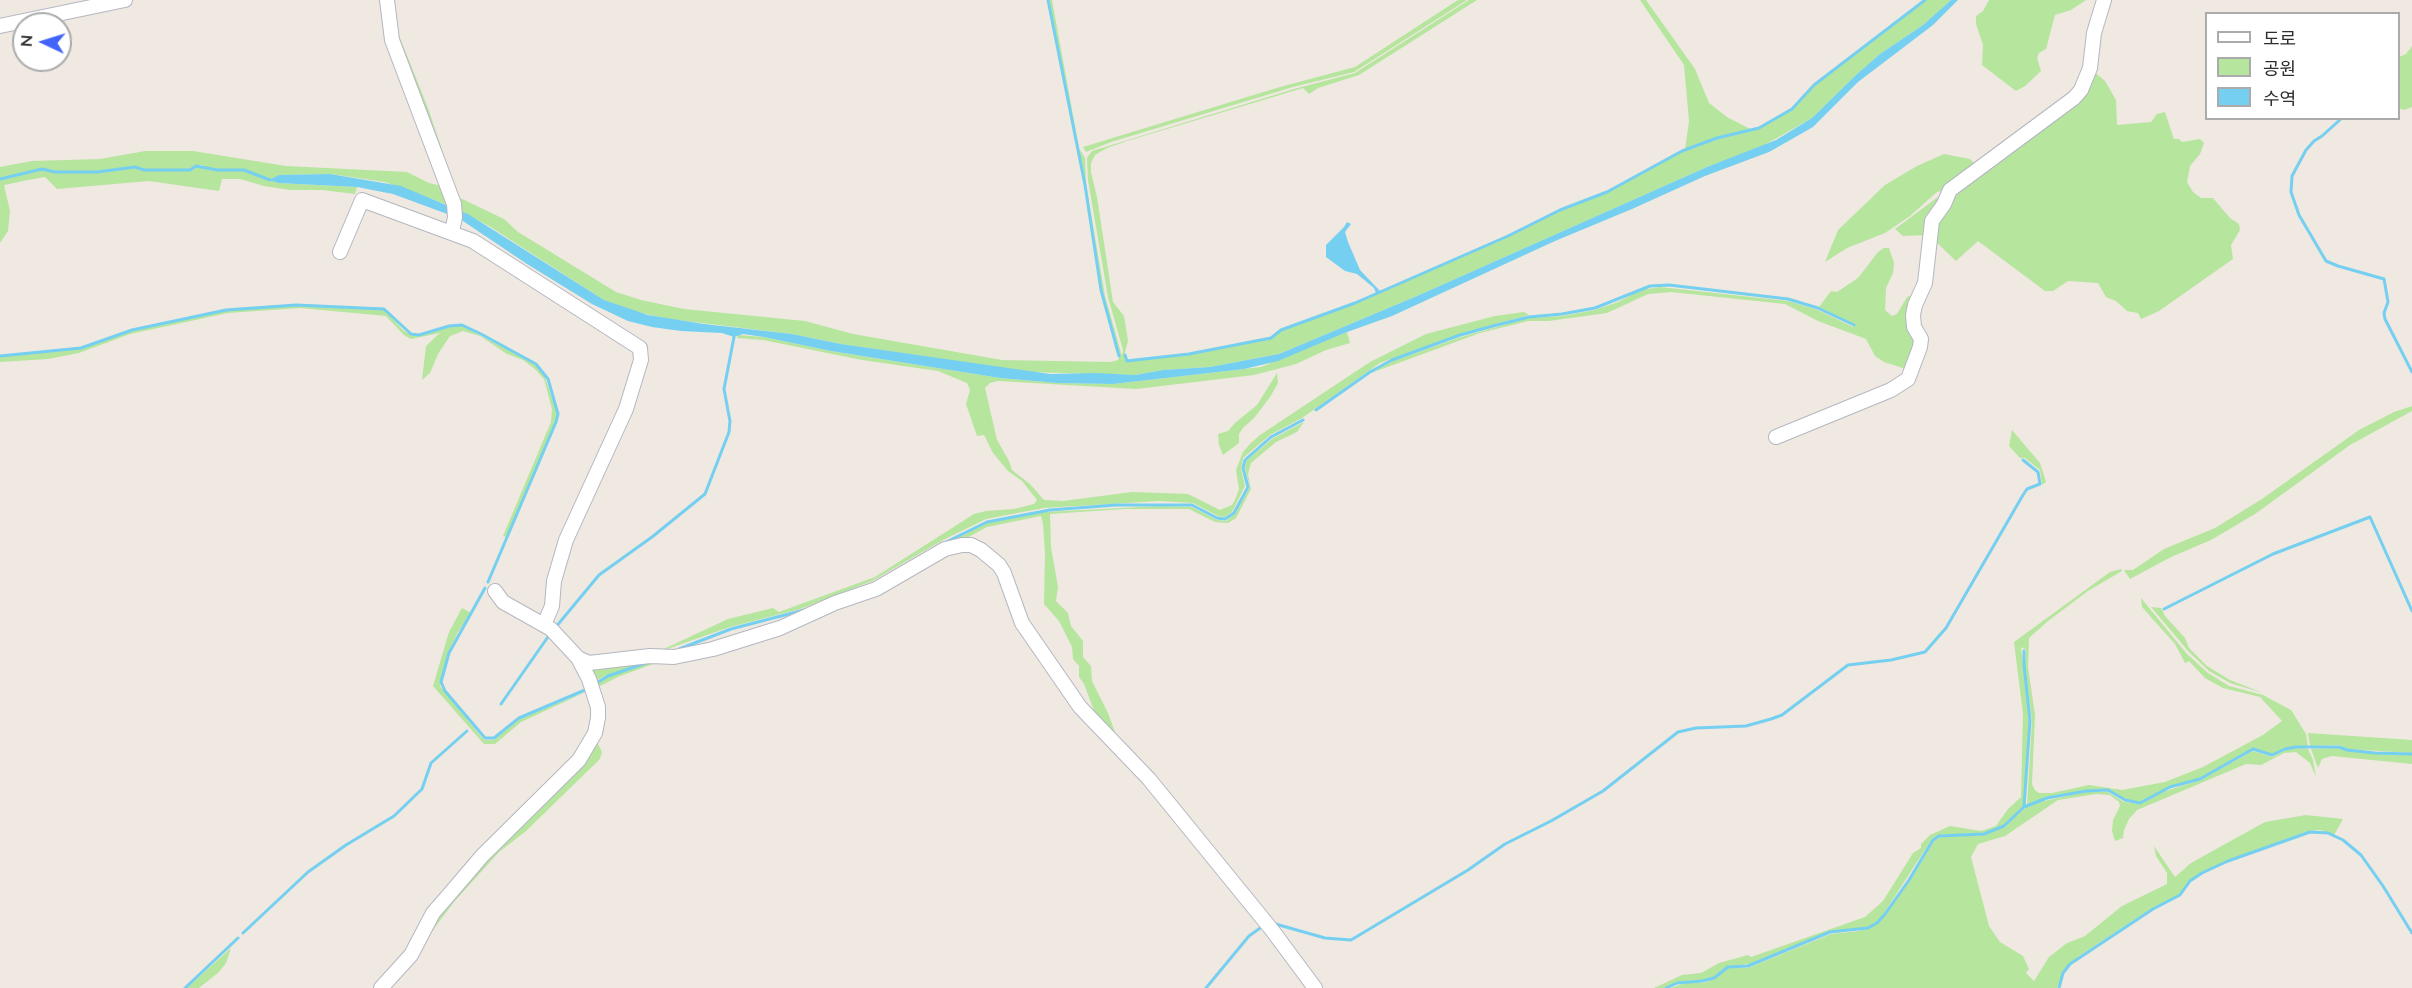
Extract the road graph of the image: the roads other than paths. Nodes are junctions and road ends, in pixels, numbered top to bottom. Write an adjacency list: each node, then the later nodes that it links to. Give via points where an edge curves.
1 (125, 0): 4 (street)
2 (387, 0): 5 (street, via 392,40 454,204)
3 (2104, 0): 7 (street, via 2094,33 2090,69 2081,90 1950,190 1932,221 1925,283 1913,315 1920,347 1908,379 1891,390)
4 (0, 26)
5 (452, 232): 6 (street, via 362,200); 9 (street, via 508,262 634,344 642,354 626,409 566,540)
6 (340, 252)
7 (1776, 437)
8 (495, 591): 9 (street, via 502,602)
9 (544, 625): 10 (street)
10 (578, 658): 11 (street, via 597,707 598,718 589,745 550,791 482,856 433,914 411,955); 12 (street, via 589,663 674,657 712,649 780,628 876,589 945,549 962,545 981,549 999,565 1022,624 1080,707 1149,779)
11 (381, 988)
12 (1316, 988)

